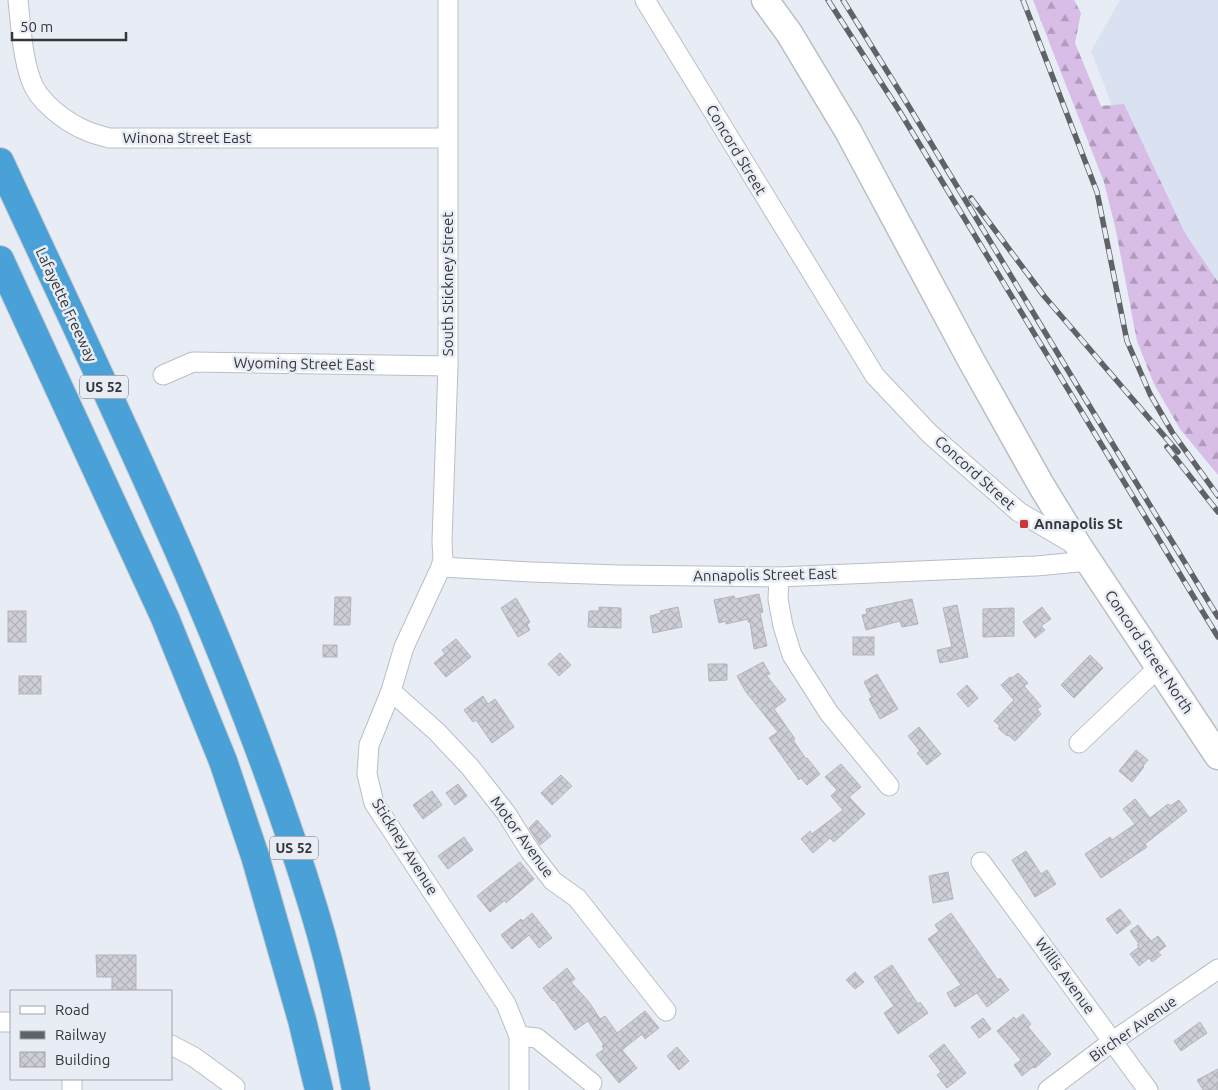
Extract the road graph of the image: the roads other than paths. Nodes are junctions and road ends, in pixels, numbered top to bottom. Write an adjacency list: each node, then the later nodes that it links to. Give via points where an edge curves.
1 (18, 0): 5 (street, Winona Street East, via 25,58 32,82 42,99 63,118 86,131 109,138)
2 (448, 0): 5 (street, South Stickney Street)
3 (645, 0): 10 (street, Concord Street, via 875,376 930,434 1019,512)
4 (765, 0): 10 (main road, via 848,131 977,371)
5 (447, 138): 8 (street, South Stickney Street)
6 (0, 162): 27 (highway, Lafayette Freeway / US 52, via 162,512 206,613 279,800 315,912 343,1021)
7 (0, 260): 26 (highway, US 52, via 165,618 207,719 255,856)
8 (448, 366): 9 (street, Wyoming Street East, via 193,362); 11 (street, South Stickney Street)
9 (163, 375)
10 (1084, 554): 12 (street, Annapolis Street East, via 1036,566); 13 (main road, Concord Street North)
11 (441, 567): 12 (street, Annapolis Street East, via 609,575); 14 (street, Stickney Avenue, via 404,647)
12 (779, 577): 17 (street, via 778,599 792,655 829,713)
13 (1159, 667): 15 (street); 16 (main road, Concord Street North)
14 (391, 691): 20 (street, Motor Avenue, via 470,767 553,881 577,898); 21 (street, Stickney Avenue, via 369,744 367,774 374,803 506,1004)
15 (1079, 742)
16 (1218, 756)
17 (890, 786)
18 (982, 862): 22 (street, Willis Avenue)
19 (1218, 969): 22 (street, Bircher Avenue)
20 (666, 1011)
21 (519, 1036): 24 (street, via 537,1038); 28 (street, Stickney Avenue)
22 (1113, 1041): 29 (street, Bircher Avenue); 30 (street, Willis Avenue)
23 (172, 1046): 25 (street, via 194,1057)
24 (592, 1083)
25 (235, 1086)
26 (319, 1090)
27 (356, 1090)
28 (519, 1090)
29 (1048, 1090)
30 (1148, 1090)

